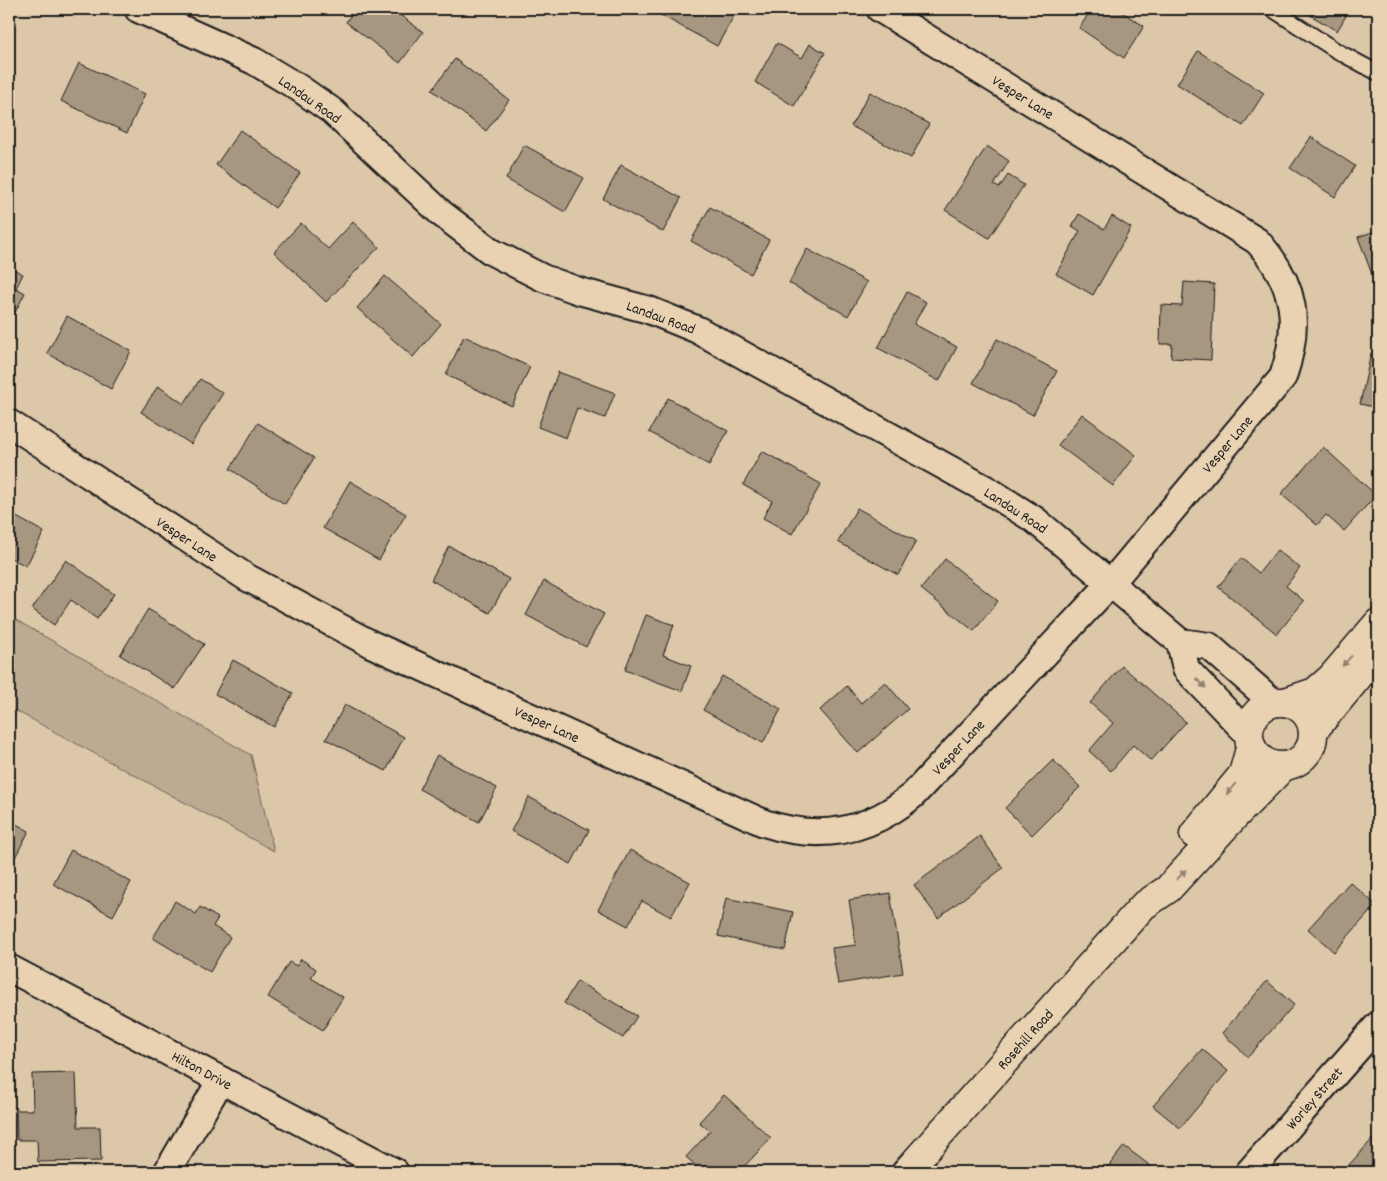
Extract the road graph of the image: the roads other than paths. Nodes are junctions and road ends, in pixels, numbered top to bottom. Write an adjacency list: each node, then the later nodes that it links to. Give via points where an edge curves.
1 (138, 9): 6 (street, Landau Road, via 254,61 299,88 332,111 442,214 492,252 543,278 649,310 698,330 991,492 1035,520)
2 (880, 9): 6 (street, Vesper Lane, via 1257,241 1269,254 1286,285 1294,320 1294,337 1283,377)
3 (1272, 9): 4 (lane)
4 (1378, 73)
5 (9, 423): 6 (street, Vesper Lane, via 246,578 371,644 764,823 798,832 834,832 868,824 913,796)
6 (1110, 584): 8 (street, Landau Road)
7 (1378, 623): 10 (main road, one-way to 10, via 1315,692)
8 (1180, 642): 10 (street, via 1209,646); 12 (street, one-way to 12, via 1186,669)
9 (1378, 653): 11 (main road)
10 (1279, 702): 11 (main road, via 1295,705 1304,711); 12 (main road, via 1264,707 1256,714 1251,724)
11 (1313, 731): 13 (main road, via 1309,751 1302,759)
12 (1250, 740): 13 (main road, via 1256,754 1264,761); 14 (main road, Rosehill Road, one-way to 14, via 1243,774 1203,825 1154,878)
13 (1284, 767): 14 (main road, Rosehill Road, one-way to 13, via 1168,889)
14 (1144, 906): 20 (main road, Rosehill Road)
15 (9, 968): 17 (street, Hilton Drive)
16 (1378, 1025): 21 (street, Worley Street)
17 (221, 1080): 18 (street); 19 (street, Hilton Drive)
18 (167, 1172)
19 (395, 1172)
20 (906, 1172)
21 (1249, 1172)

